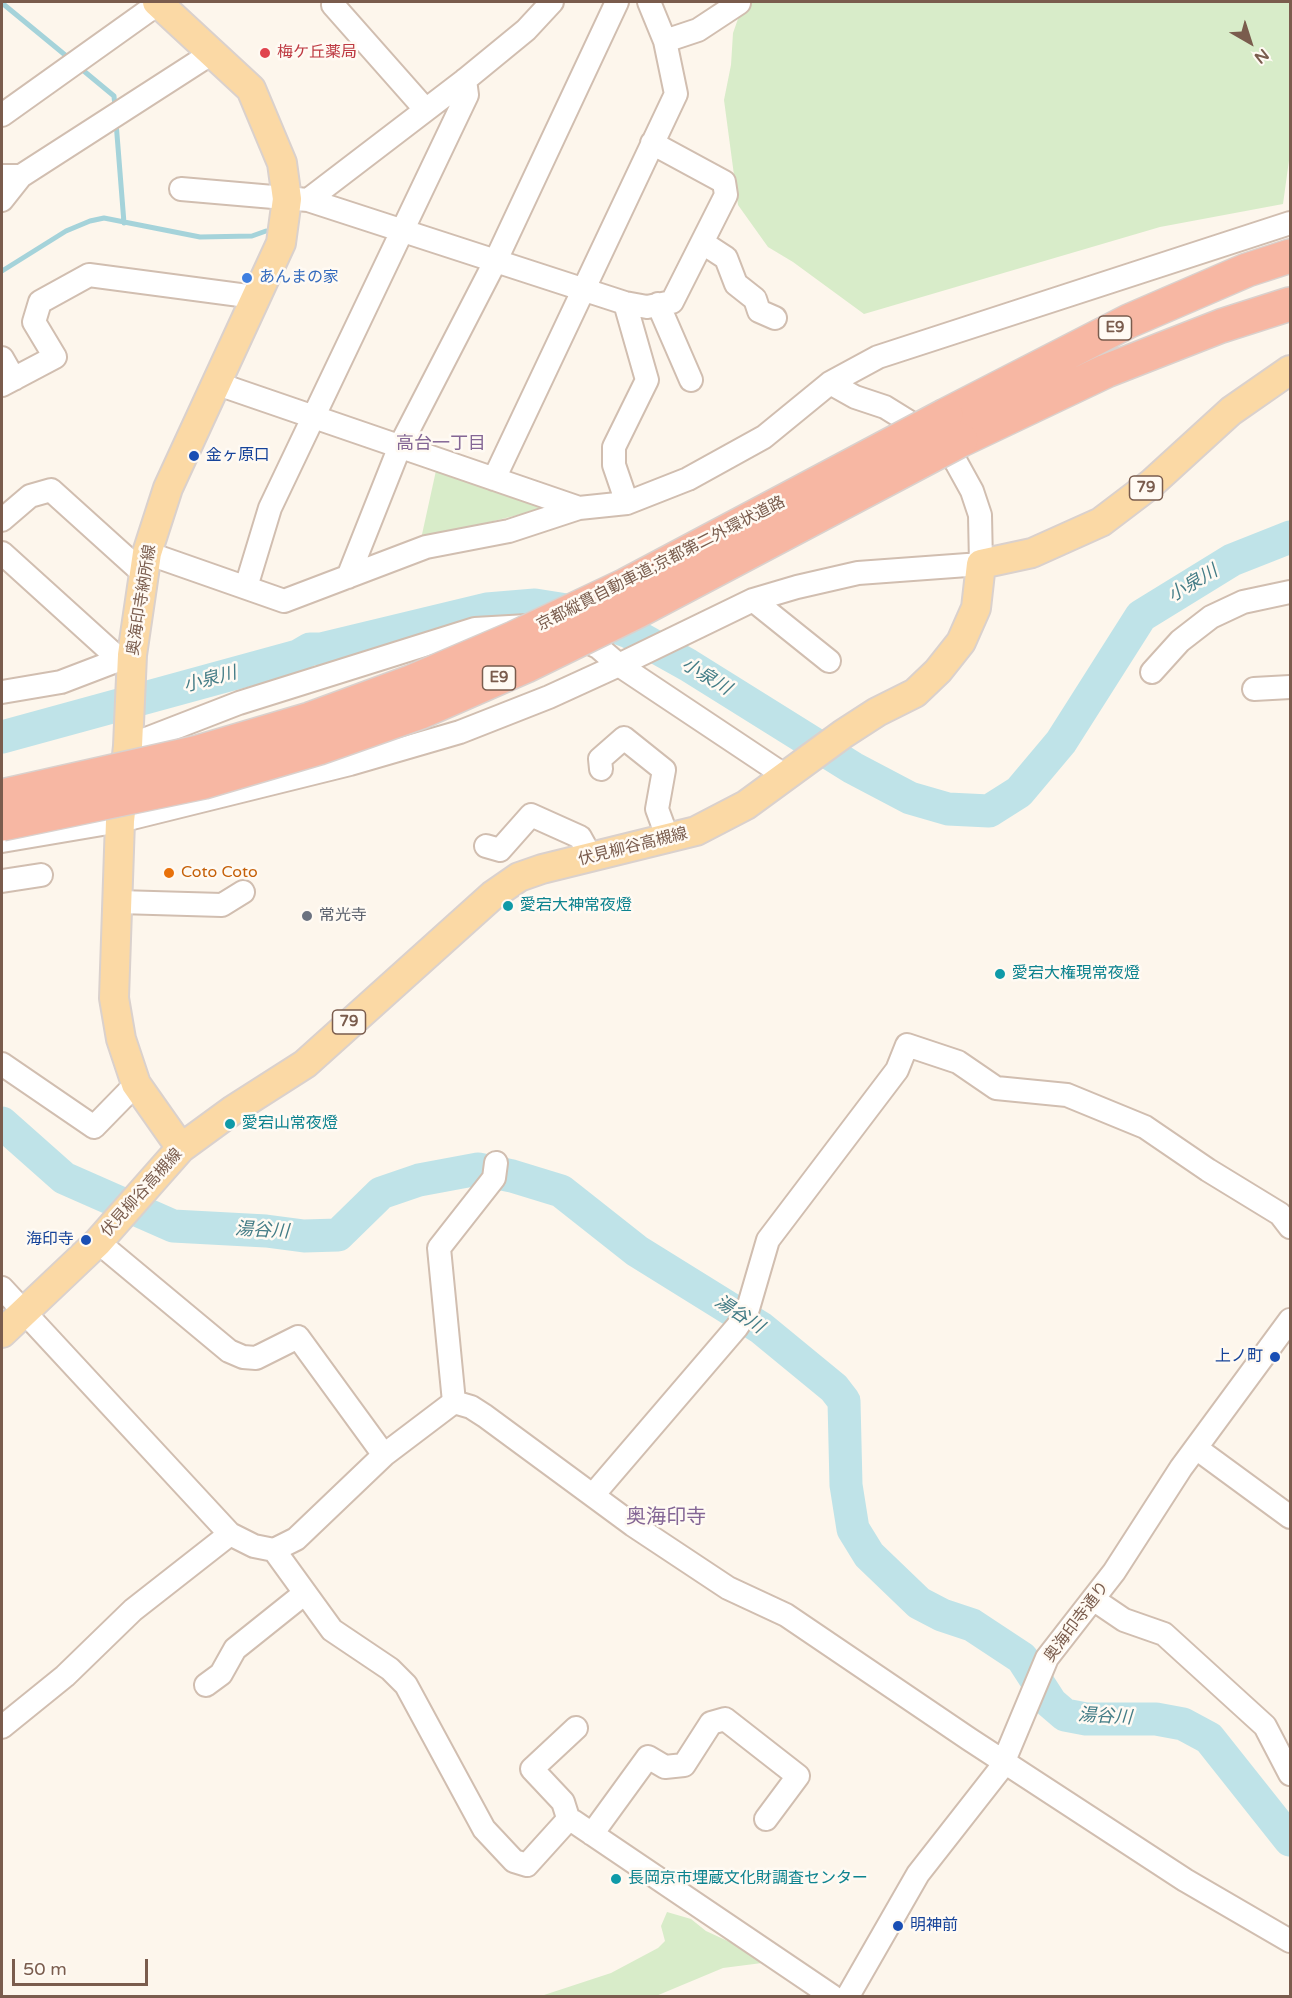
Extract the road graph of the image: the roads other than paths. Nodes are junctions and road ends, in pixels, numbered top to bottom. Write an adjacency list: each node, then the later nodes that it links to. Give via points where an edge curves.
1 (158, 2): 8 (main road, 奥海印寺納所線); 11 (street)
2 (334, 2): 10 (street)
3 (617, 2): 21 (street)
4 (649, 2): 7 (street)
5 (550, 3): 9 (street, via 526,30)
6 (739, 3): 7 (street, via 698,30)
7 (665, 41): 12 (street, via 676,94)
8 (212, 53): 13 (street); 15 (main road, 奥海印寺納所線, via 251,89)
9 (465, 80): 10 (street); 18 (street, via 466,95)
10 (425, 109): 15 (street)
11 (2, 115)
12 (652, 143): 19 (street, via 724,182 726,195); 22 (street)
13 (11, 176): 16 (street)
14 (181, 189): 15 (street)
15 (298, 199): 18 (street); 23 (main road, 奥海印寺納所線)
16 (2, 200)
17 (1290, 223): 33 (street, via 878,357)
18 (403, 229): 21 (street); 34 (street)
19 (703, 243): 25 (street, via 672,302); 27 (street, via 726,258 736,284 754,299 759,311)
20 (1290, 256): 35 (highway, 京都縦貫自動車道;京都第二外環状道路 / E9, via 1247,270 1129,321)
21 (496, 260): 22 (street); 36 (street)
22 (584, 289): 24 (street); 37 (street)
23 (255, 297): 31 (street, via 89,275 40,302 34,322 55,357); 32 (main road, 奥海印寺納所線)
24 (625, 303): 25 (street, via 647,307); 38 (street, via 647,380 614,447 614,465)
25 (658, 304): 30 (street)
26 (1290, 304): 35 (highway, 京都縦貫自動車道;京都第二外環状道路 / E9, via 1221,326)
27 (775, 318)
28 (2, 358): 31 (street)
29 (1290, 374): 43 (main road, 79, via 1231,411 1151,484 1101,522 1032,553)
30 (691, 380)
31 (8, 382)
32 (214, 383): 34 (street); 42 (main road, 奥海印寺納所線, via 168,488)
33 (830, 383): 38 (street, via 764,437 688,479); 43 (street, via 885,407 927,433 956,462 980,515)
34 (313, 417): 36 (street); 45 (street, via 270,508)
35 (954, 428): 58 (highway, 京都縦貫自動車道;京都第二外環状道路 / E9, bridge, via 514,638 411,682 310,719 198,752); 60 (highway, 京都縦貫自動車道;京都第二外環状道路 / E9, bridge, via 638,611 421,712 204,782)
36 (400, 446): 37 (street); 44 (street)
37 (494, 479): 39 (street)
38 (627, 503): 39 (street)
39 (579, 508): 44 (street, via 509,531 426,547)
40 (2, 520): 42 (street, via 30,496 51,490)
41 (2, 554): 48 (street)
42 (145, 563): 45 (street); 48 (main road, 奥海印寺納所線)
43 (981, 564): 47 (street, via 858,573); 57 (main road, 伏見柳谷高槻線 / 79, via 976,608 961,642 939,671 915,693 843,734)
44 (348, 577): 45 (street, via 284,601)
45 (246, 587)
46 (1290, 592): 51 (street, via 1243,602 1211,617 1180,640)
47 (753, 600): 49 (street); 50 (street)
48 (127, 661): 54 (street, via 61,682); 55 (main road, 奥海印寺納所線)
49 (829, 661)
50 (623, 664): 55 (street, via 564,631 523,625 475,629); 57 (street); 59 (street, via 460,732 350,764)
51 (1152, 672)
52 (1290, 687): 53 (street)
53 (1254, 689)
54 (2, 692)
55 (129, 740): 59 (main road, 奥海印寺納所線)
56 (601, 769): 61 (street, via 600,759 624,738 664,770 657,809)
57 (789, 775): 61 (main road, 伏見柳谷高槻線 / 79, via 746,805 696,831)
58 (2, 795)
59 (120, 821): 62 (street); 68 (main road, 奥海印寺納所線)
60 (2, 824)
61 (668, 839): 64 (main road, 伏見柳谷高槻線 / 79)
62 (2, 841)
63 (486, 846): 64 (street, via 500,850 531,815 580,837)
64 (591, 857): 71 (main road, 伏見柳谷高槻線 / 79, via 519,877 484,903 305,1064)
65 (40, 875): 66 (street)
66 (2, 881)
67 (243, 892): 68 (street, via 222,905)
68 (119, 902): 70 (main road, 奥海印寺納所線, via 114,998 121,1039)
69 (2, 1064): 70 (street, via 94,1127)
70 (136, 1084): 71 (main road, 奥海印寺納所線)
71 (181, 1148): 74 (main road, 伏見柳谷高槻線 / 79)
72 (495, 1170): 79 (street, via 439,1248)
73 (1290, 1227): 82 (street, via 1280,1214 1145,1127 1067,1095 996,1088 958,1062 907,1046 897,1070 768,1240 742,1320)
74 (98, 1242): 76 (main road, 伏見柳谷高槻線 / 79); 81 (street, via 236,1354 256,1358 298,1337)
75 (2, 1288): 76 (street)
76 (24, 1313): 78 (main road, 伏見柳谷高槻線 / 79); 84 (street)
77 (1290, 1320): 80 (street, 奥海印寺通り)
78 (2, 1334)
79 (454, 1402): 81 (street); 82 (street, via 485,1416)
80 (1196, 1448): 83 (street); 87 (street, 奥海印寺通り)
81 (384, 1455): 85 (street, via 296,1539)
82 (593, 1495): 91 (street, via 729,1588 786,1615)
83 (1290, 1517)
84 (230, 1534): 85 (street, via 254,1546); 90 (street, via 133,1610 65,1676)
85 (274, 1550): 86 (street)
86 (305, 1593): 88 (street, via 235,1649 221,1674); 94 (street, via 332,1630 390,1669 406,1685 484,1829 514,1861 527,1865)
87 (1093, 1599): 91 (street, 奥海印寺通り, via 1047,1658); 92 (street, via 1124,1620 1164,1634 1264,1726)
88 (206, 1685)
89 (575, 1726): 94 (street, via 532,1769 563,1802)
90 (2, 1727)
91 (1003, 1761): 96 (street, via 1185,1880); 98 (street, 奥海印寺通り, via 996,1777 918,1874)
92 (1290, 1774)
93 (766, 1819): 95 (street, via 798,1776 725,1719 711,1723 684,1765 665,1767 648,1757)
94 (568, 1821): 95 (street)
95 (592, 1834): 97 (street)
96 (1290, 1941)
97 (832, 1996)
98 (849, 1996)

